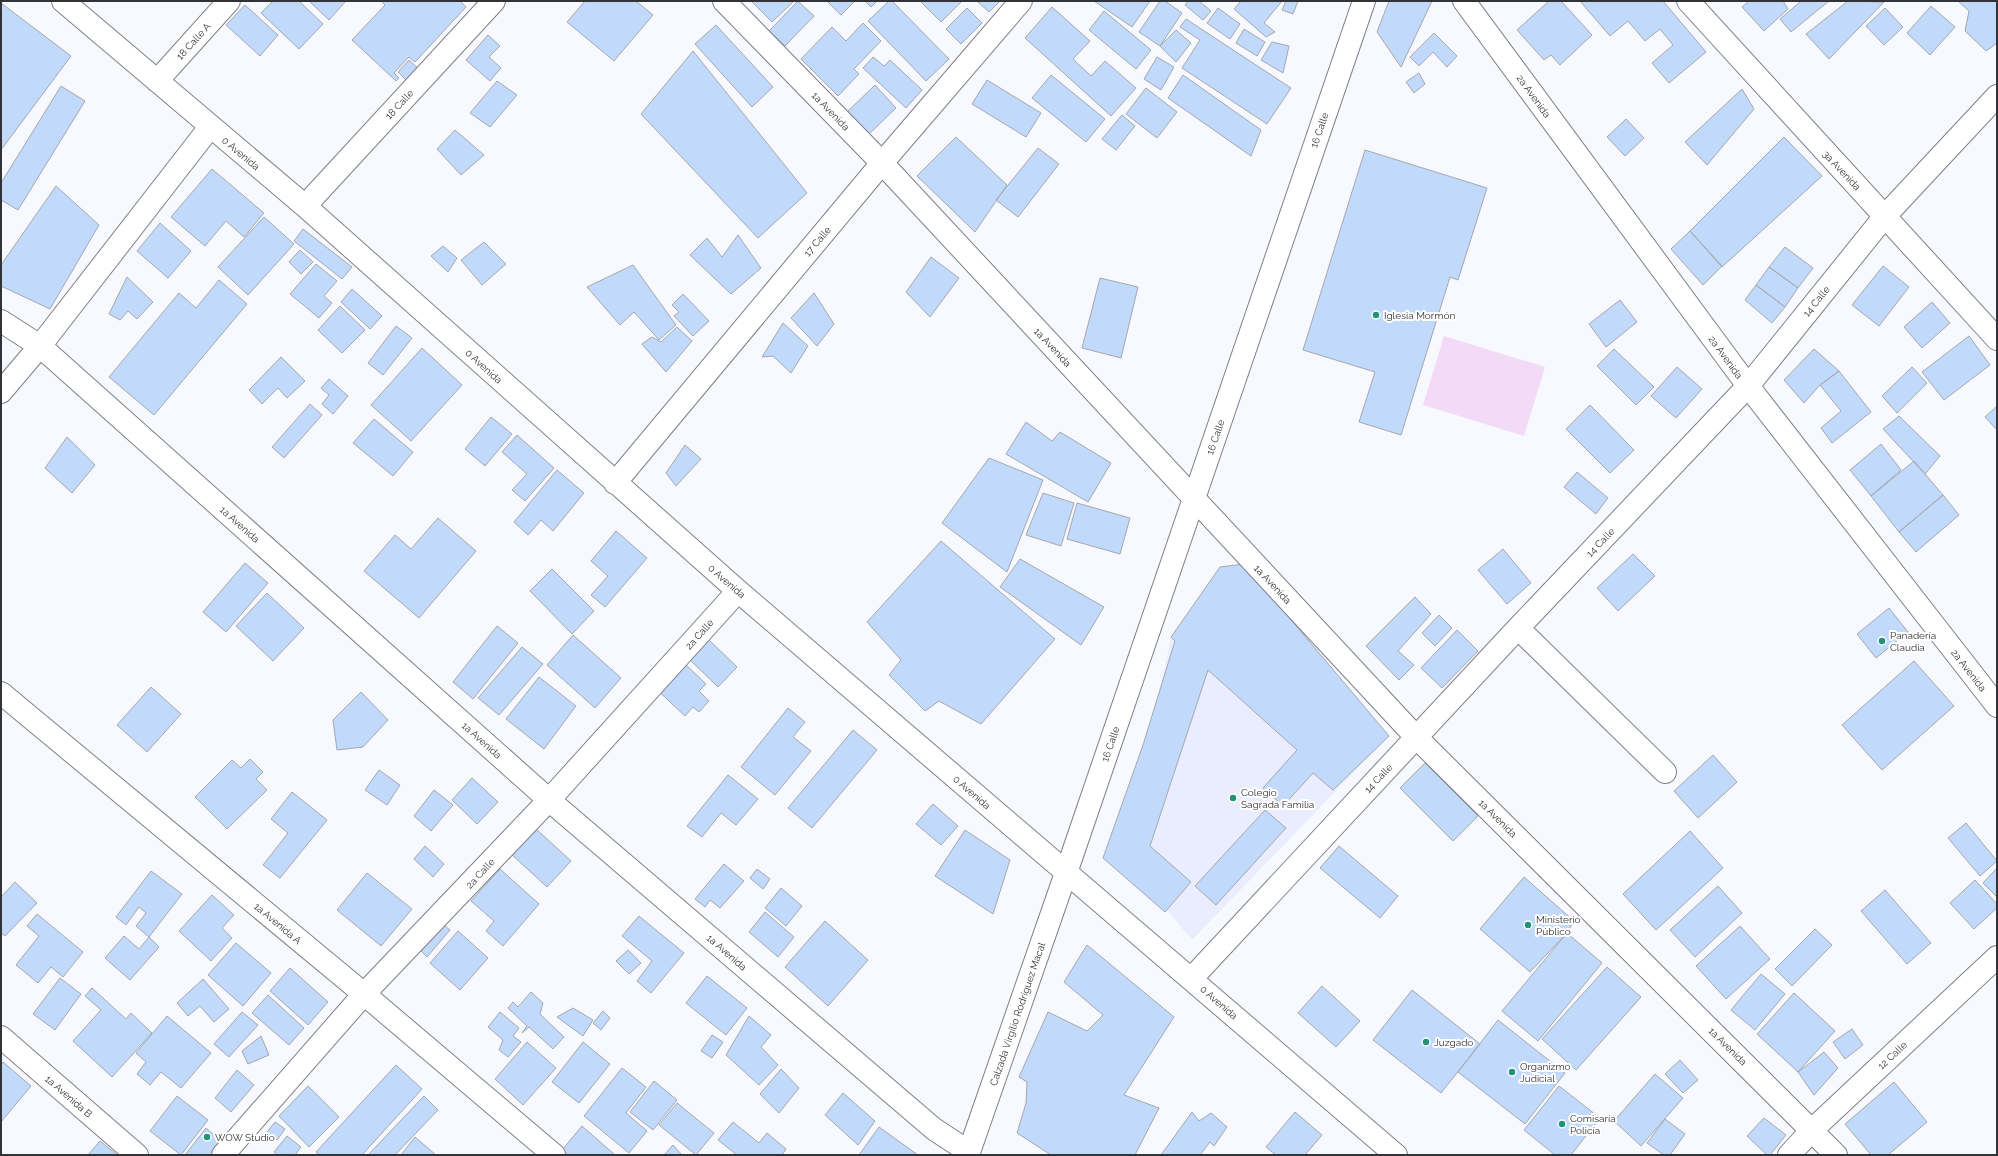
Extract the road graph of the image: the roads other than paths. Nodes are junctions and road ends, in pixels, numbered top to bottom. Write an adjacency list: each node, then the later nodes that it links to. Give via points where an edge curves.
1 (63, 1): 9 (street, 0 Avenida)
2 (229, 1): 9 (street, 18 Calle A)
3 (494, 1): 13 (street, 18 Calle)
4 (724, 1): 12 (street, 1a Avenida)
5 (1021, 1): 12 (street, 17 Calle)
6 (1364, 1): 21 (street, 16 Calle)
7 (1464, 1): 18 (street, 2a Avenida)
8 (1688, 1): 14 (street, 3a Avenida)
9 (157, 81): 11 (street, 0 Avenida)
10 (1997, 96): 14 (street, 14 Calle)
11 (210, 127): 13 (street, 0 Avenida); 17 (street)
12 (882, 163): 20 (street, 17 Calle); 21 (street, 1a Avenida)
13 (305, 206): 20 (street, 0 Avenida)
14 (1885, 216): 16 (street, 3a Avenida); 18 (street, 14 Calle)
15 (1, 321): 17 (street, 1a Avenida)
16 (1997, 339)
17 (40, 346): 19 (street); 28 (street, 1a Avenida)
18 (1748, 386): 23 (street, 14 Calle); 25 (street, 2a Avenida)
19 (1, 392)
20 (616, 483): 22 (street, 0 Avenida)
21 (1194, 499): 26 (street, 1a Avenida); 29 (street, 16 Calle)
22 (738, 591): 28 (street, 2a Calle); 29 (street, 0 Avenida)
23 (1518, 628): 26 (street, 14 Calle); 27 (street)
24 (1, 693): 32 (street, 1a Avenida A)
25 (1997, 706)
26 (1416, 737): 31 (street, 14 Calle); 34 (street, 1a Avenida)
27 (1665, 772)
28 (549, 800): 32 (street, 2a Calle); 35 (street, 1a Avenida, via 934,1129)
29 (1066, 873): 31 (street, 0 Avenida); 35 (street, Calzada Virgilio Rodríguez Macal)
30 (1997, 957): 34 (street, 12 Calle)
31 (1192, 978): 39 (street, 0 Avenida)
32 (364, 994): 37 (street, 2a Calle); 38 (street, 1a Avenida A)
33 (1, 1037): 36 (street, 1a Avenida B)
34 (1812, 1130): 40 (street, 12 Calle); 41 (street, 1a Avenida)
35 (968, 1154)
36 (137, 1155)
37 (223, 1155)
38 (554, 1155)
39 (1396, 1155)
40 (1789, 1155)
41 (1836, 1155)

